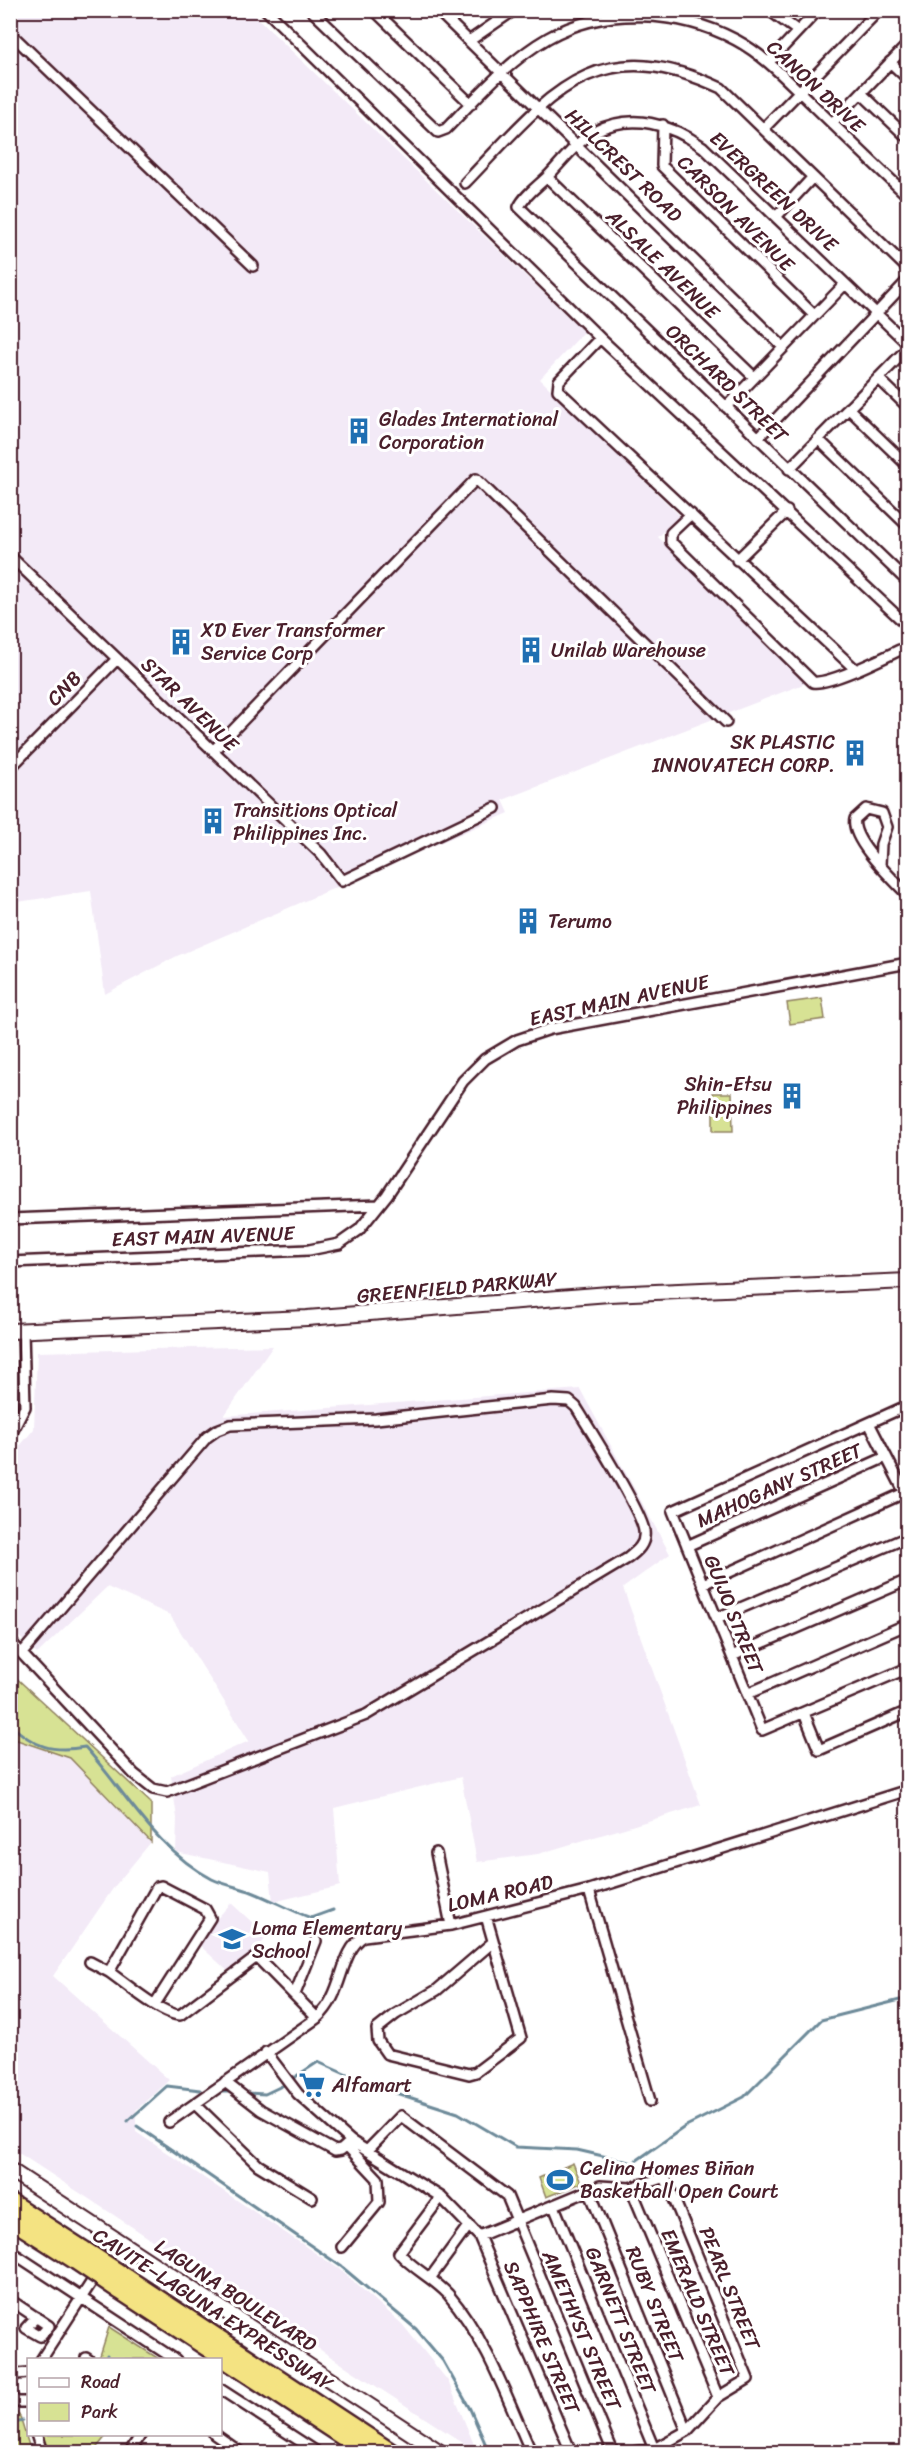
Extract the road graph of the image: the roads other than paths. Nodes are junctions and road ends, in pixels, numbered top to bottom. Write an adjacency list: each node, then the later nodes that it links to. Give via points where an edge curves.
1 (266, 10): 38 (street)
2 (311, 10): 19 (street, CANON DRIVE, via 435,131 441,132)
3 (374, 10): 19 (street)
4 (514, 10): 11 (street)
5 (769, 10): 9 (street)
6 (818, 10): 9 (street)
7 (879, 10): 17 (street)
8 (438, 11): 11 (street, HILLCREST ROAD)
9 (798, 32): 13 (street)
10 (10, 33): 32 (street)
11 (469, 41): 15 (street, HILLCREST ROAD)
12 (908, 44): 14 (street)
13 (769, 62): 15 (street, CANON DRIVE, via 736,40 691,22 639,16 603,17 548,38); 17 (street, CANON DRIVE)
14 (890, 62): 16 (street); 18 (street)
15 (501, 72): 19 (street, CANON DRIVE); 20 (street, HILLCREST ROAD)
16 (908, 79)
17 (800, 93): 21 (street, CANON DRIVE); 23 (street)
18 (861, 93): 21 (street); 24 (street)
19 (471, 104)
20 (538, 107): 23 (street, via 555,92 601,70 631,65 663,67 689,72 721,88); 25 (street, HILLCREST ROAD); 28 (street)
21 (832, 123): 29 (street, CANON DRIVE)
22 (663, 125): 25 (street, EVERGREEN DRIVE, via 620,124 595,132); 31 (street, EVERGREEN DRIVE, via 683,132 703,147); 37 (street, CARSON AVENUE, via 662,166)
23 (764, 128): 27 (street)
24 (908, 138)
25 (577, 145): 26 (street, EVERGREEN DRIVE); 40 (street, HILLCREST ROAD)
26 (547, 177): 30 (street, EVERGREEN DRIVE, via 520,203); 41 (street, ALSALE AVENUE)
27 (812, 178): 31 (street); 33 (street)
28 (465, 183)
29 (908, 196)
30 (520, 212): 43 (street, ORCHARD STREET)
31 (776, 217): 35 (street, EVERGREEN DRIVE)
32 (253, 266)
33 (908, 269)
34 (908, 280): 36 (street)
35 (845, 284): 36 (street, EVERGREEN DRIVE); 37 (street)
36 (876, 314): 39 (street, EVERGREEN DRIVE); 46 (street)
37 (814, 315): 40 (street)
38 (600, 338): 50 (street); 51 (street, via 559,381 558,390)
39 (908, 346): 42 (street)
40 (783, 347): 41 (street)
41 (754, 377): 43 (street)
42 (878, 378): 44 (street); 45 (street)
43 (726, 407): 46 (street, ORCHARD STREET)
44 (908, 407)
45 (848, 408): 47 (street); 48 (street)
46 (758, 438): 49 (street, ORCHARD STREET)
47 (818, 439): 49 (street); 52 (street)
48 (908, 466)
49 (789, 469): 55 (street, ORCHARD STREET)
50 (787, 512): 54 (street); 56 (street)
51 (691, 514): 54 (street); 59 (street, via 671,533 670,543 813,682)
52 (908, 526)
53 (10, 556): 58 (street, STAR AVENUE)
54 (737, 560): 59 (street)
55 (908, 582)
56 (908, 626)
57 (908, 646): 59 (street)
58 (117, 659): 61 (street, STAR AVENUE); 62 (street, CNB)
59 (856, 670)
60 (726, 722): 61 (street, via 476,479)
61 (213, 751): 63 (street, STAR AVENUE, via 327,860 342,881)
62 (10, 768)
63 (495, 808)
64 (880, 865): 64 (street, via 887,822 882,813 867,809 858,815 854,829); 65 (street)
65 (908, 896)
66 (908, 963): 67 (street, EAST MAIN AVENUE, via 550,1029 517,1040 485,1059 463,1081)
67 (379, 1205): 68 (street, EAST MAIN AVENUE); 69 (street, EAST MAIN AVENUE, via 350,1238 324,1248)
68 (10, 1219)
69 (10, 1262)
70 (908, 1281): 71 (main road, GREENFIELD PARKWAY, via 609,1294 307,1318)
71 (16, 1331): 74 (street, via 26,1402)
72 (10, 1396): 74 (street)
73 (908, 1418): 75 (street, via 902,1408)
74 (16, 1421): 76 (street)
75 (869, 1423): 77 (street); 80 (street, GUIJO STREET, via 673,1511)
76 (10, 1436)
77 (886, 1457): 78 (street); 80 (street, MAHOGANY STREET)
78 (906, 1496): 82 (street)
79 (908, 1537): 83 (street)
80 (687, 1546): 82 (street, GUIJO STREET)
81 (908, 1580): 87 (street)
82 (703, 1584): 83 (street, GUIJO STREET)
83 (717, 1618): 87 (street, GUIJO STREET)
84 (908, 1624): 89 (street)
85 (10, 1641): 86 (street)
86 (23, 1652): 86 (street, via 134,1774 153,1789 167,1792 375,1710 628,1558 642,1545 644,1532 639,1516 591,1432 569,1401 376,1419 230,1425 207,1437)
87 (732, 1656): 89 (street, GUIJO STREET)
88 (908, 1668): 91 (street)
89 (747, 1694): 91 (street, GUIJO STREET, via 762,1730)
90 (908, 1711): 91 (street, via 819,1750)
91 (804, 1713)
92 (908, 1790): 94 (street, LOMA ROAD)
93 (436, 1853): 96 (street)
94 (589, 1890): 95 (street, LOMA ROAD); 106 (street)
95 (486, 1916): 96 (street, LOMA ROAD); 98 (street)
96 (451, 1925): 103 (street, LOMA ROAD, via 364,1936 356,1941 330,2006)
97 (316, 1941): 101 (street)
98 (493, 1942): 98 (street, via 521,2038 469,2074 387,2054 378,2041 377,2029 438,1990)
99 (90, 1962): 100 (street)
100 (109, 1972): 102 (street); 102 (street, via 157,1887 166,1887 205,1909 210,1918)
101 (295, 1994): 102 (street, via 263,1961 254,1959 180,2015); 103 (street)
102 (155, 2004)
103 (317, 2018): 104 (street, LOMA ROAD)
104 (266, 2052): 105 (street, LOMA ROAD); 109 (street, via 298,2094)
105 (225, 2082): 107 (street, LOMA ROAD); 109 (street, via 261,2110 335,2151)
106 (650, 2100)
107 (196, 2105): 108 (street, LOMA ROAD); 115 (street, via 258,2165)
108 (169, 2122)
109 (349, 2144): 110 (street); 123 (street, via 378,2179 379,2202)
110 (363, 2149): 114 (street, SAPPHIRE STREET); 119 (street, AMETHYST STREET, via 401,2116 507,2196)
111 (10, 2170): 122 (main road, LAGUNA BOULEVARD)
112 (631, 2188): 113 (street, via 600,2186); 137 (street, EMERALD STREET); 137 (street, PEARL STREET, via 665,2177 748,2379)
113 (589, 2190): 117 (street); 139 (street, RUBY STREET)
114 (441, 2197): 120 (street, SAPPHIRE STREET); 126 (street, via 399,2253)
115 (312, 2198)
116 (10, 2202): 125 (highway, CAVITE–LAGUNA EXPRESSWAY)
117 (554, 2206): 119 (street); 143 (street, GARNETT STREET)
118 (10, 2219): 125 (highway, CAVITE–LAGUNA EXPRESSWAY)
119 (517, 2222): 121 (street); 153 (street, AMETHYST STREET)
120 (469, 2225): 121 (street, SAPPHIRE STREET); 126 (street)
121 (479, 2236): 152 (street, SAPPHIRE STREET)
122 (118, 2241): 128 (street); 150 (main road, LAGUNA BOULEVARD)
123 (342, 2247)
124 (10, 2251): 128 (street)
125 (80, 2255): 127 (highway, CAVITE–LAGUNA EXPRESSWAY, bridge)
126 (431, 2277): 151 (street, via 483,2343)
127 (123, 2284): 148 (highway, CAVITE–LAGUNA EXPRESSWAY); 149 (highway, CAVITE–LAGUNA EXPRESSWAY)
128 (81, 2297): 131 (street); 132 (street)
129 (10, 2300): 130 (street)
130 (36, 2317)
131 (42, 2358)
132 (173, 2358)
133 (27, 2373): 134 (street)
134 (10, 2379)
135 (222, 2390): 147 (street)
136 (10, 2396): 138 (street)
137 (718, 2397): 139 (street)
138 (27, 2405)
139 (687, 2431): 143 (street)
140 (37, 2436): 144 (street)
141 (140, 2436): 145 (street)
142 (217, 2436): 146 (street)
143 (654, 2449): 154 (street)
144 (42, 2452)
145 (129, 2452)
146 (240, 2452)
147 (316, 2452)
148 (366, 2452)
149 (392, 2452)
150 (440, 2452)
151 (531, 2452)
152 (571, 2452)
153 (614, 2452)
154 (635, 2452)

